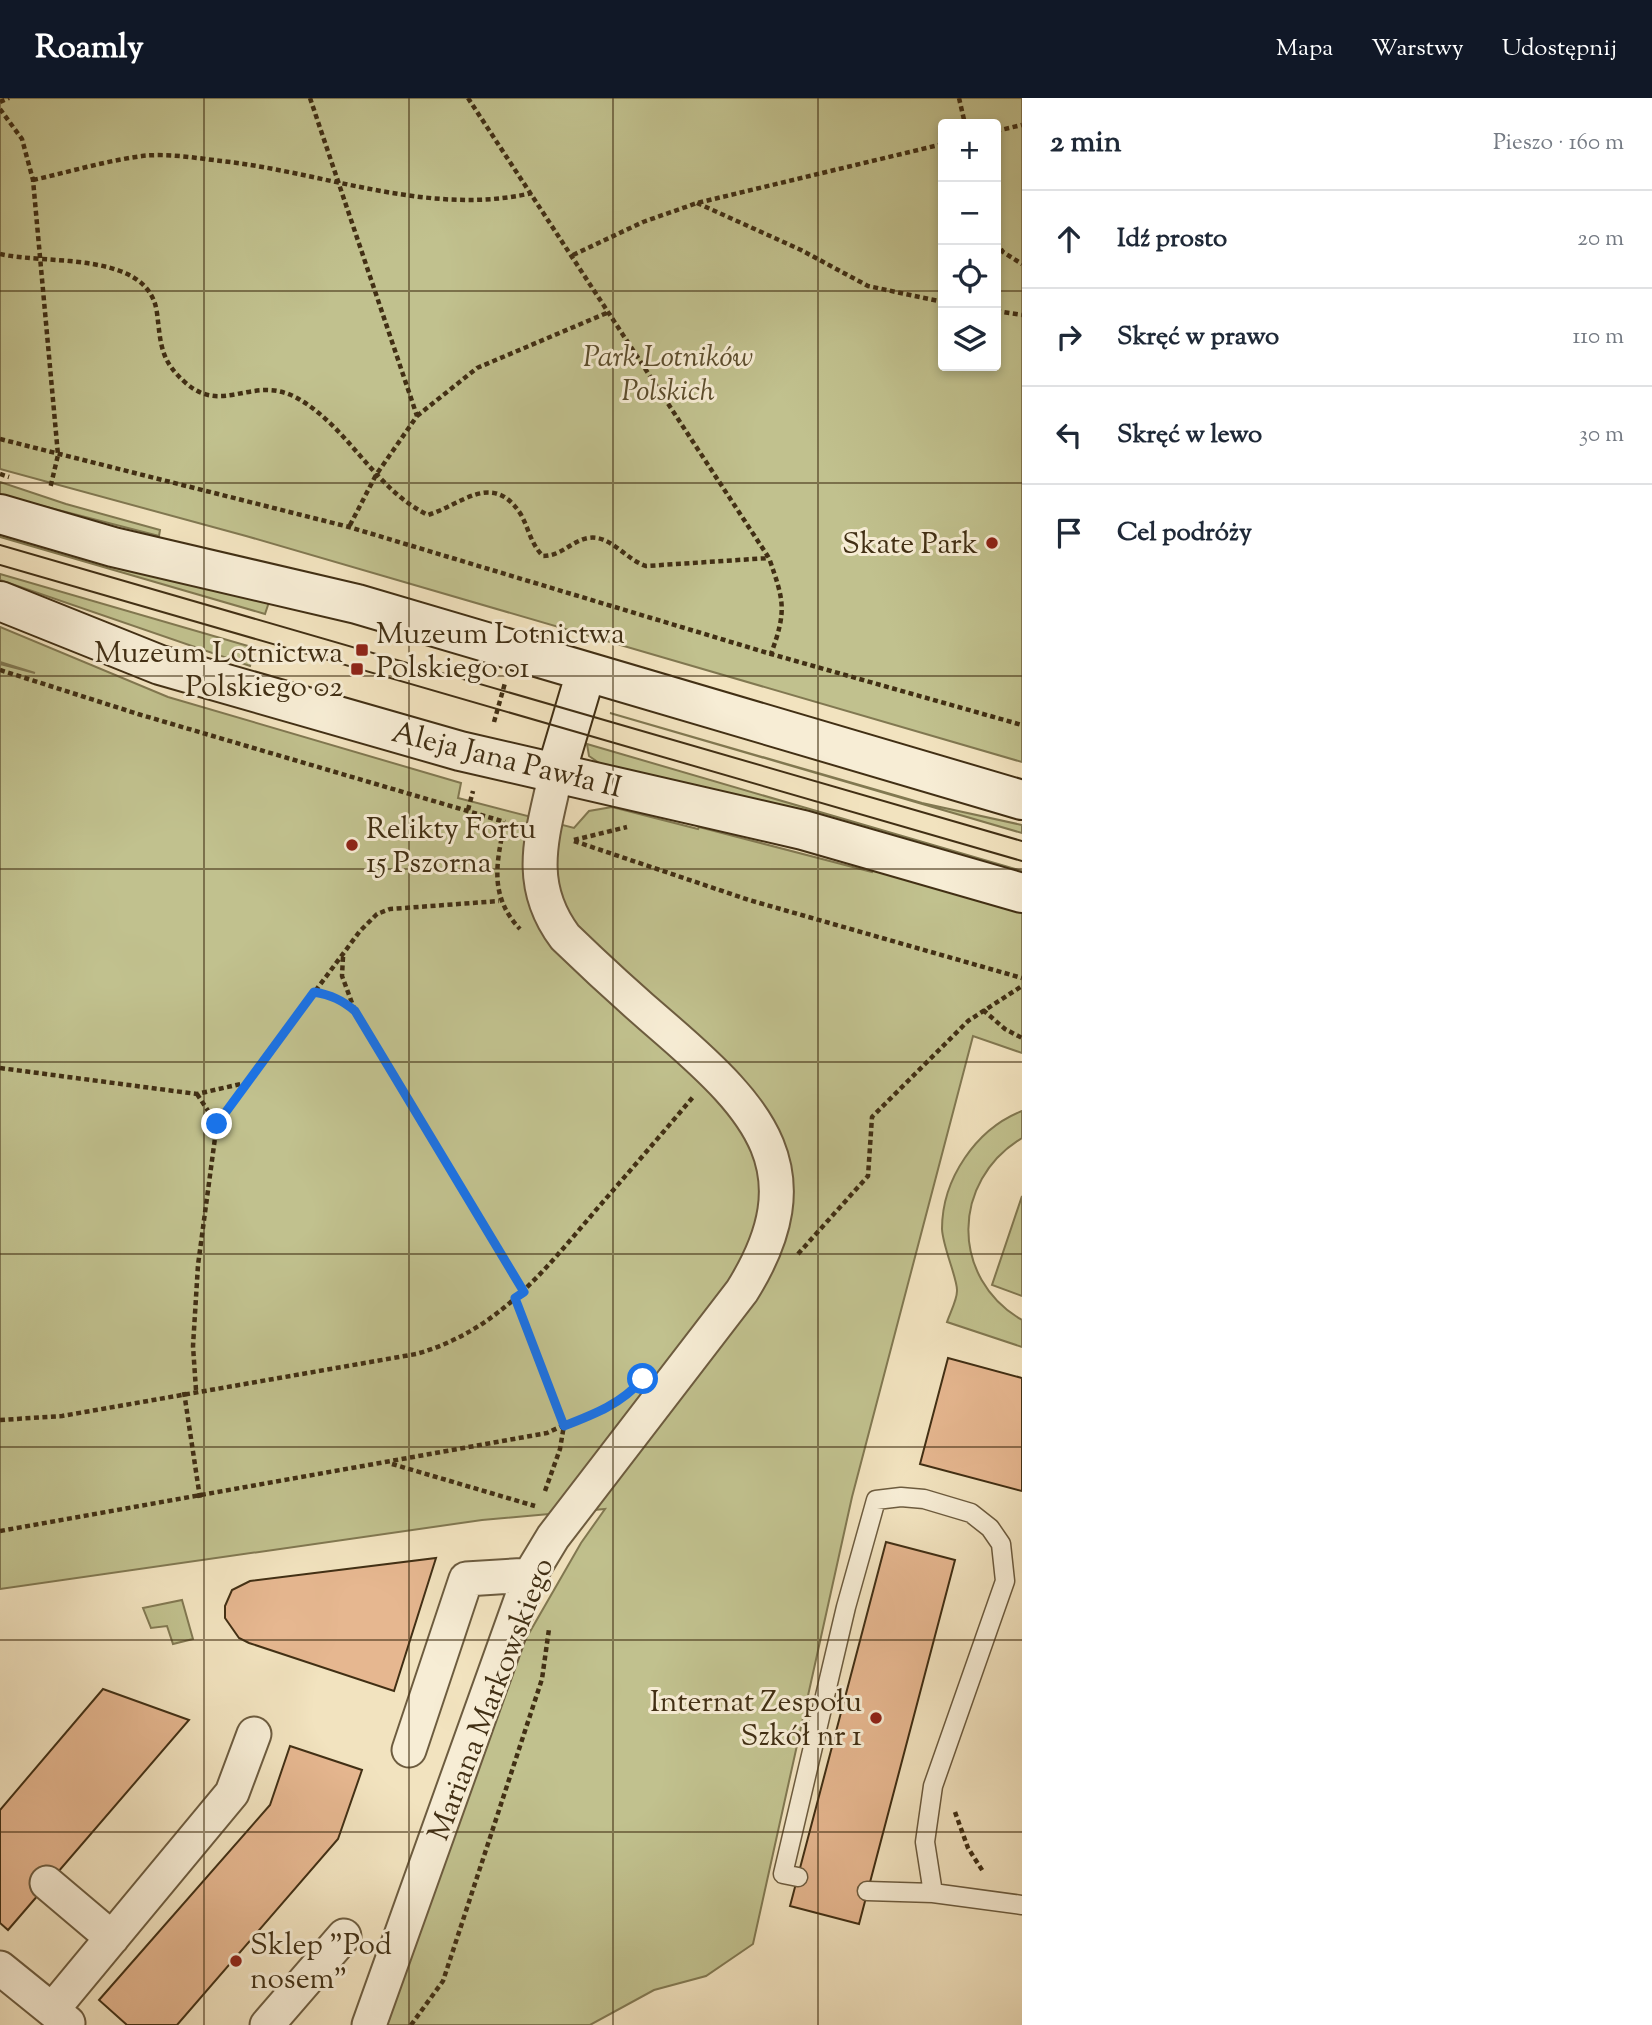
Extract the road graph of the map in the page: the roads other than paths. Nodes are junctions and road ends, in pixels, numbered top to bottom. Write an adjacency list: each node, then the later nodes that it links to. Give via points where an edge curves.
1 (0, 514): 3 (main road, via 113,547 357,604)
2 (0, 601): 4 (main road, Aleja Jana Pawła II, via 160,665 460,751)
3 (586, 672): 4 (main road); 5 (main road)
4 (556, 773): 6 (main road, Aleja Jana Pawła II, via 779,823); 7 (street, Mariana Markowskiego, via 538,865 549,913 565,937 748,1108 771,1154 776,1205 766,1250 742,1291 552,1537)
5 (1022, 800)
6 (1022, 893)
7 (530, 1575): 9 (street, via 466,1578); 20 (street, Mariana Markowskiego)
8 (254, 1734): 16 (street, via 232,1793)
9 (409, 1750)
10 (798, 1877): 13 (lane, via 783,1874 876,1500 924,1499 971,1513 990,1528 1000,1544 1005,1581 933,1786 925,1842)
11 (47, 1883): 16 (street)
12 (867, 1891): 13 (lane)
13 (933, 1893): 14 (lane)
14 (1022, 1905)
15 (344, 1936): 19 (street)
16 (112, 1938): 18 (street)
17 (0, 1968): 18 (street)
18 (61, 2018)
19 (267, 2025)
20 (369, 2025)

